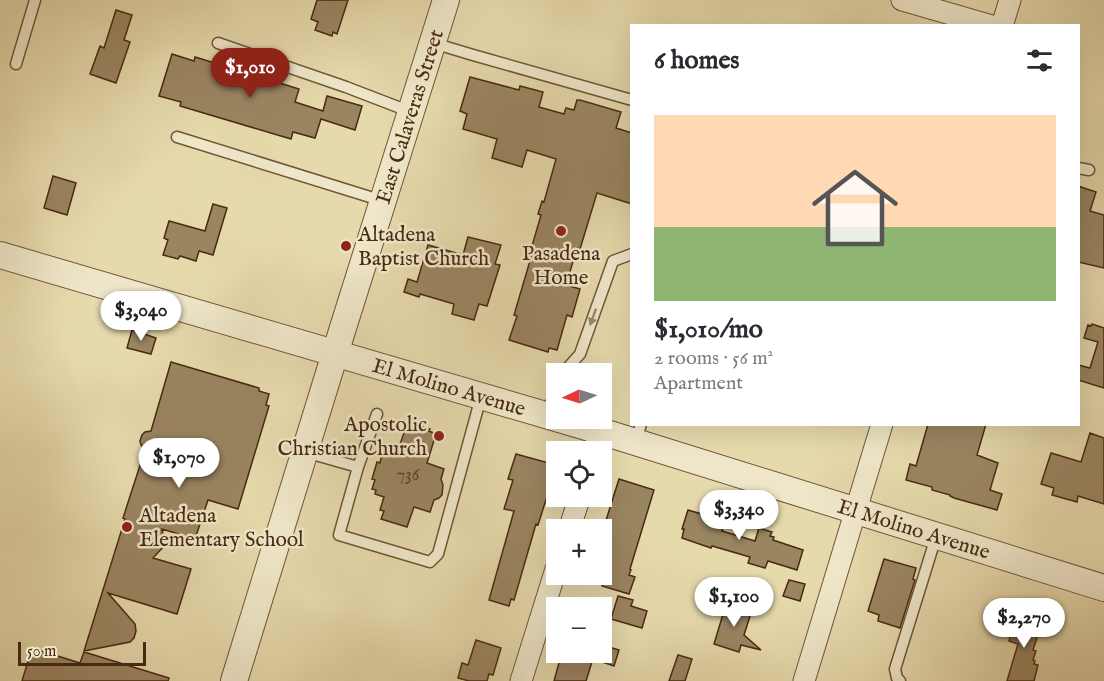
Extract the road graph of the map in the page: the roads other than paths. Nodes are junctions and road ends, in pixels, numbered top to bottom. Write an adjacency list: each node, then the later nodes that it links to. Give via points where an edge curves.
1 (35, 0): 9 (lane)
2 (446, 0): 7 (street, East Calaveras Street)
3 (902, 0): 5 (street)
4 (1010, 0): 6 (street)
5 (985, 24)
6 (1003, 24)
7 (433, 43): 10 (lane); 11 (street, East Calaveras Street)
8 (218, 44): 11 (lane)
9 (16, 64)
10 (630, 99)
11 (411, 112): 13 (street, East Calaveras Street)
12 (177, 137): 13 (lane)
13 (383, 201): 16 (street, East Calaveras Street)
14 (0, 255): 16 (street, El Molino Avenue)
15 (630, 255): 17 (lane, one-way to 17, via 613,261 580,354)
16 (334, 354): 18 (street, El Molino Avenue); 25 (street, East Calaveras Street)
17 (572, 363)
18 (481, 397): 20 (street, El Molino Avenue); 26 (lane, via 438,554 429,562 339,535)
19 (376, 414): 26 (lane)
20 (546, 415)
21 (881, 426): 27 (street)
22 (573, 429): 24 (street, El Molino Avenue)
23 (639, 433): 24 (street, El Molino Avenue); 27 (street, El Molino Avenue)
24 (597, 441)
25 (305, 452): 26 (lane); 31 (street, East Calaveras Street)
26 (358, 467)
27 (855, 512): 28 (street, El Molino Avenue); 33 (street)
28 (936, 537): 30 (street, El Molino Avenue); 34 (lane, via 895,669)
29 (551, 585): 32 (street)
30 (1104, 588)
31 (234, 681)
32 (521, 681)
33 (804, 681)
34 (900, 681)

